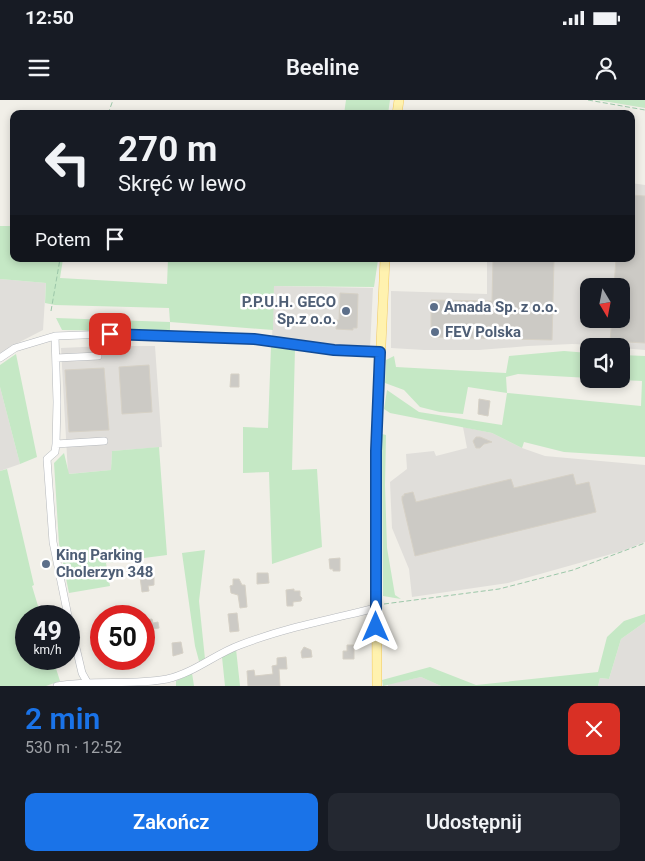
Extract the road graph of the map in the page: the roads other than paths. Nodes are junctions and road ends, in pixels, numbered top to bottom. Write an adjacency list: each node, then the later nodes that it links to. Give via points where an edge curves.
1 (385, 262): 3 (main road)
2 (55, 336): 3 (street, via 110,334 238,338 334,350); 5 (street, via 16,348); 6 (street)
3 (380, 352): 10 (main road)
4 (98, 356): 6 (street)
5 (0, 358)
6 (56, 358): 8 (street)
7 (104, 441): 8 (street)
8 (56, 444): 9 (street, via 55,452 46,459 53,542)
9 (66, 605)
10 (376, 608): 12 (street, via 256,639 167,680); 14 (main road)
11 (80, 665): 12 (street)
12 (87, 682): 13 (street)
13 (57, 686)
14 (377, 686)

